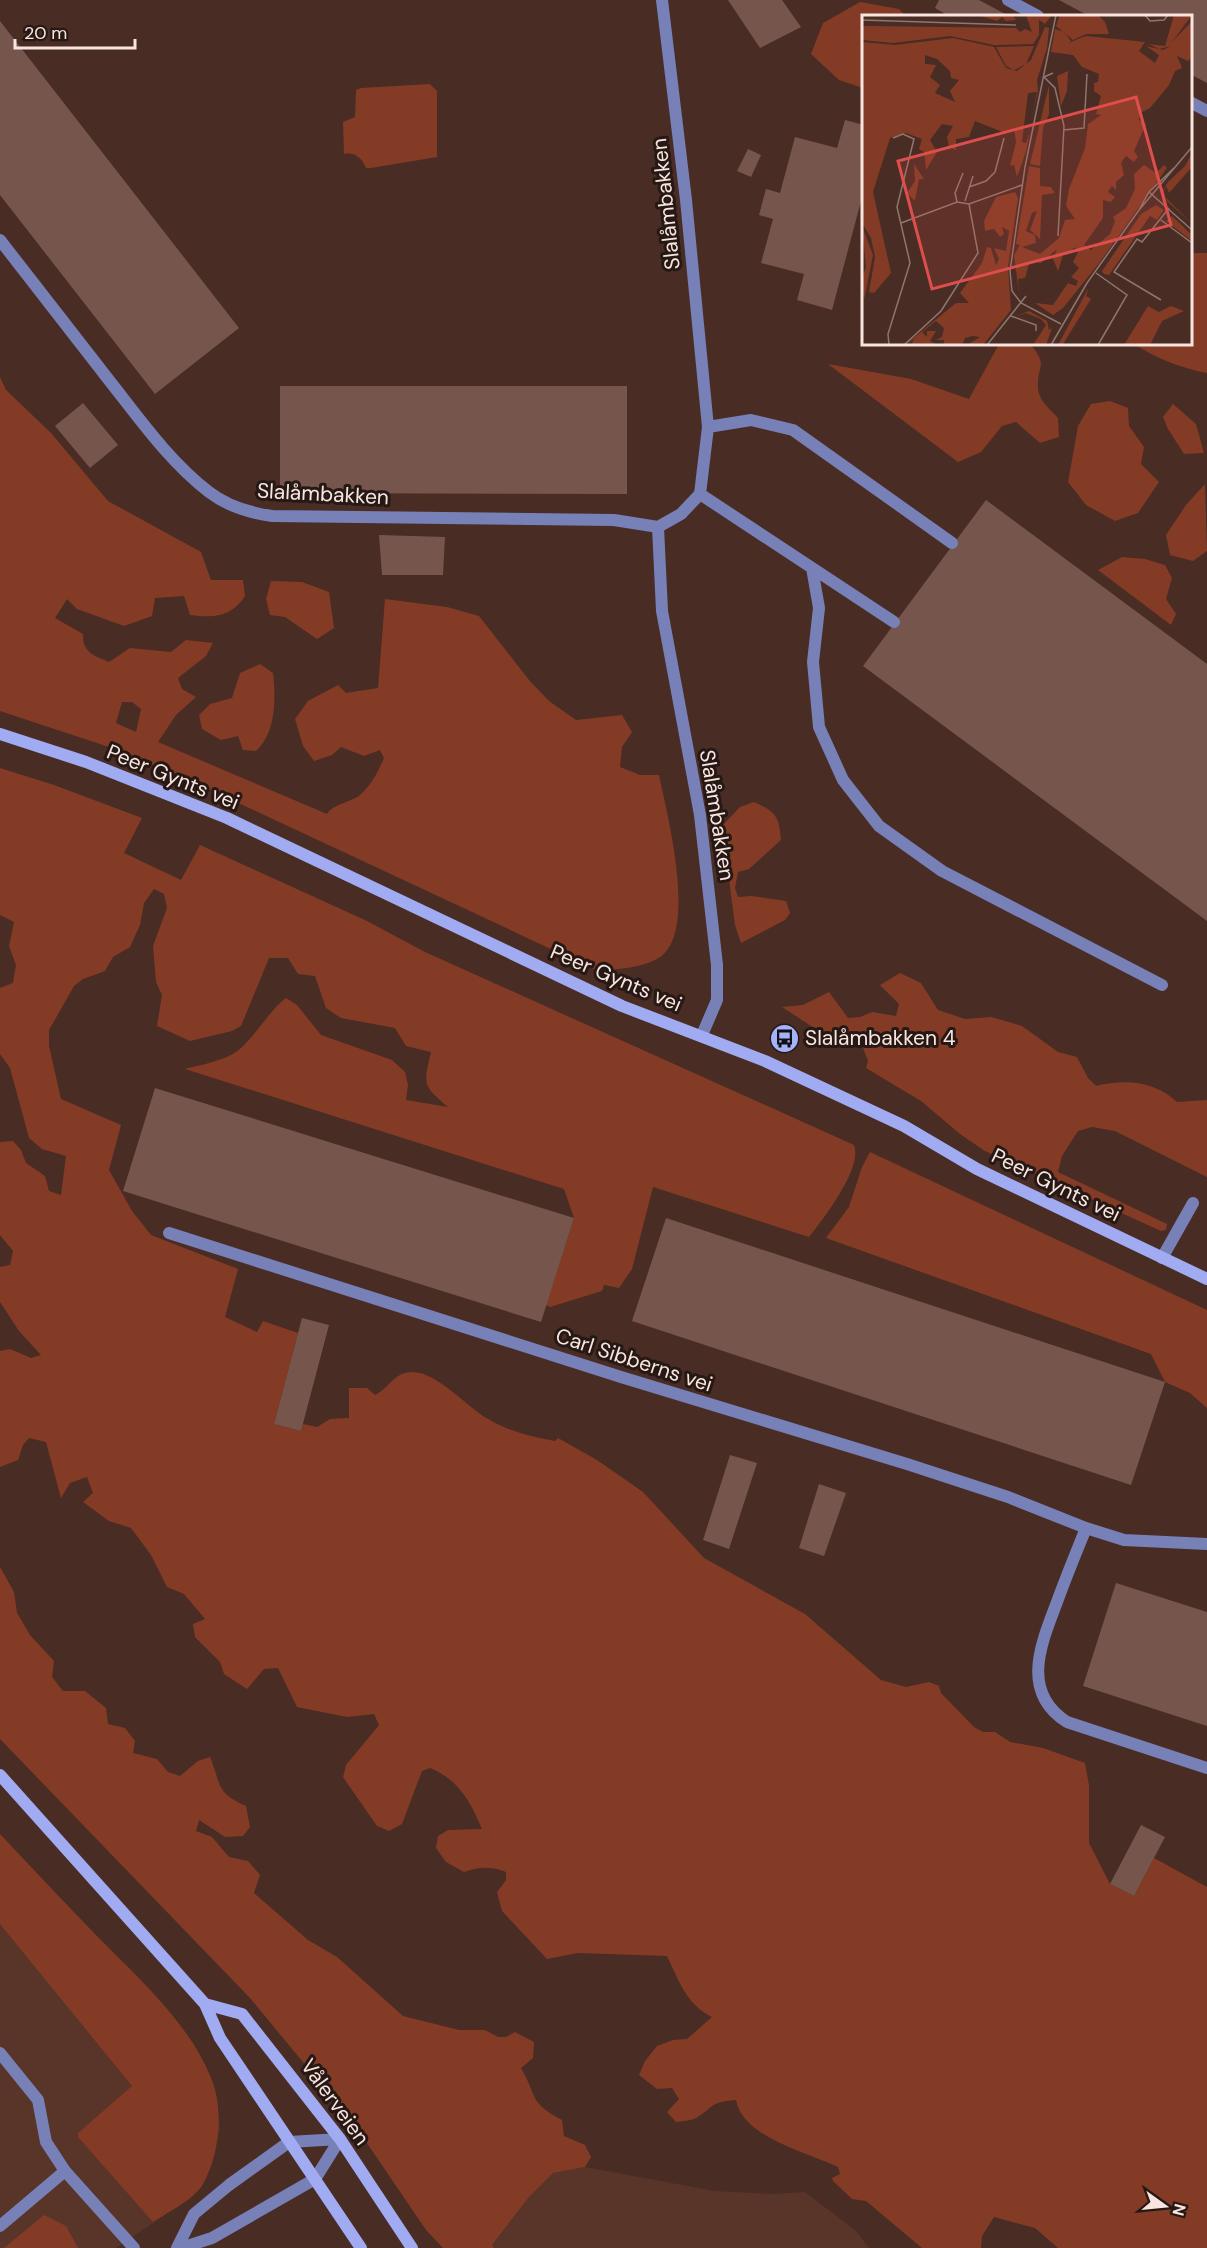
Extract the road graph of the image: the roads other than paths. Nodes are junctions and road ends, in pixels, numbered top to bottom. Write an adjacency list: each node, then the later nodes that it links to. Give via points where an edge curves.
1 (662, 0): 7 (street, Slalåmbakken)
2 (1008, 0): 3 (street)
3 (1036, 15)
4 (1192, 103): 5 (street)
5 (1207, 111)
6 (0, 240): 9 (street, Slalåmbakken, via 147,429 193,478 232,505 272,516 615,520)
7 (708, 426): 8 (street, Slalåmbakken); 10 (street, via 751,420 793,430)
8 (700, 494): 9 (street, via 681,514); 11 (street)
9 (658, 527): 15 (street, Slalåmbakken, via 662,611 700,815 717,965 717,1000)
10 (952, 543)
11 (812, 568): 12 (street); 14 (street, via 819,608 813,662 819,728 843,780 879,826 942,871)
12 (894, 622)
13 (0, 734): 15 (street, Peer Gynts vei, via 86,762 226,818 622,1006)
14 (1162, 985)
15 (702, 1035): 18 (street, Peer Gynts vei, via 904,1126 977,1169)
16 (1193, 1203): 18 (street)
17 (169, 1233): 20 (street, Carl Sibberns vei, via 907,1464)
18 (1162, 1258): 19 (street, Peer Gynts vei)
19 (1207, 1278)
20 (1086, 1528): 21 (street, Carl Sibberns vei, via 1124,1540); 22 (street, via 1039,1649 1042,1695 1053,1713 1067,1722)
21 (1207, 1544)
22 (1207, 1768)
23 (0, 1775): 24 (street)
24 (205, 2004): 26 (street, Vålerveien, via 242,2014); 27 (street, via 220,2038)
25 (0, 2053): 28 (street, via 38,2100 46,2142)
26 (340, 2139): 27 (street); 29 (street); 34 (street, Vålerveien)
27 (289, 2142): 29 (street); 32 (street, via 194,2214)
28 (65, 2172): 30 (street); 31 (street)
29 (315, 2179): 32 (street, via 212,2238); 33 (street)
30 (0, 2226)
31 (134, 2248)
32 (179, 2248)
33 (361, 2248)
34 (412, 2248)

